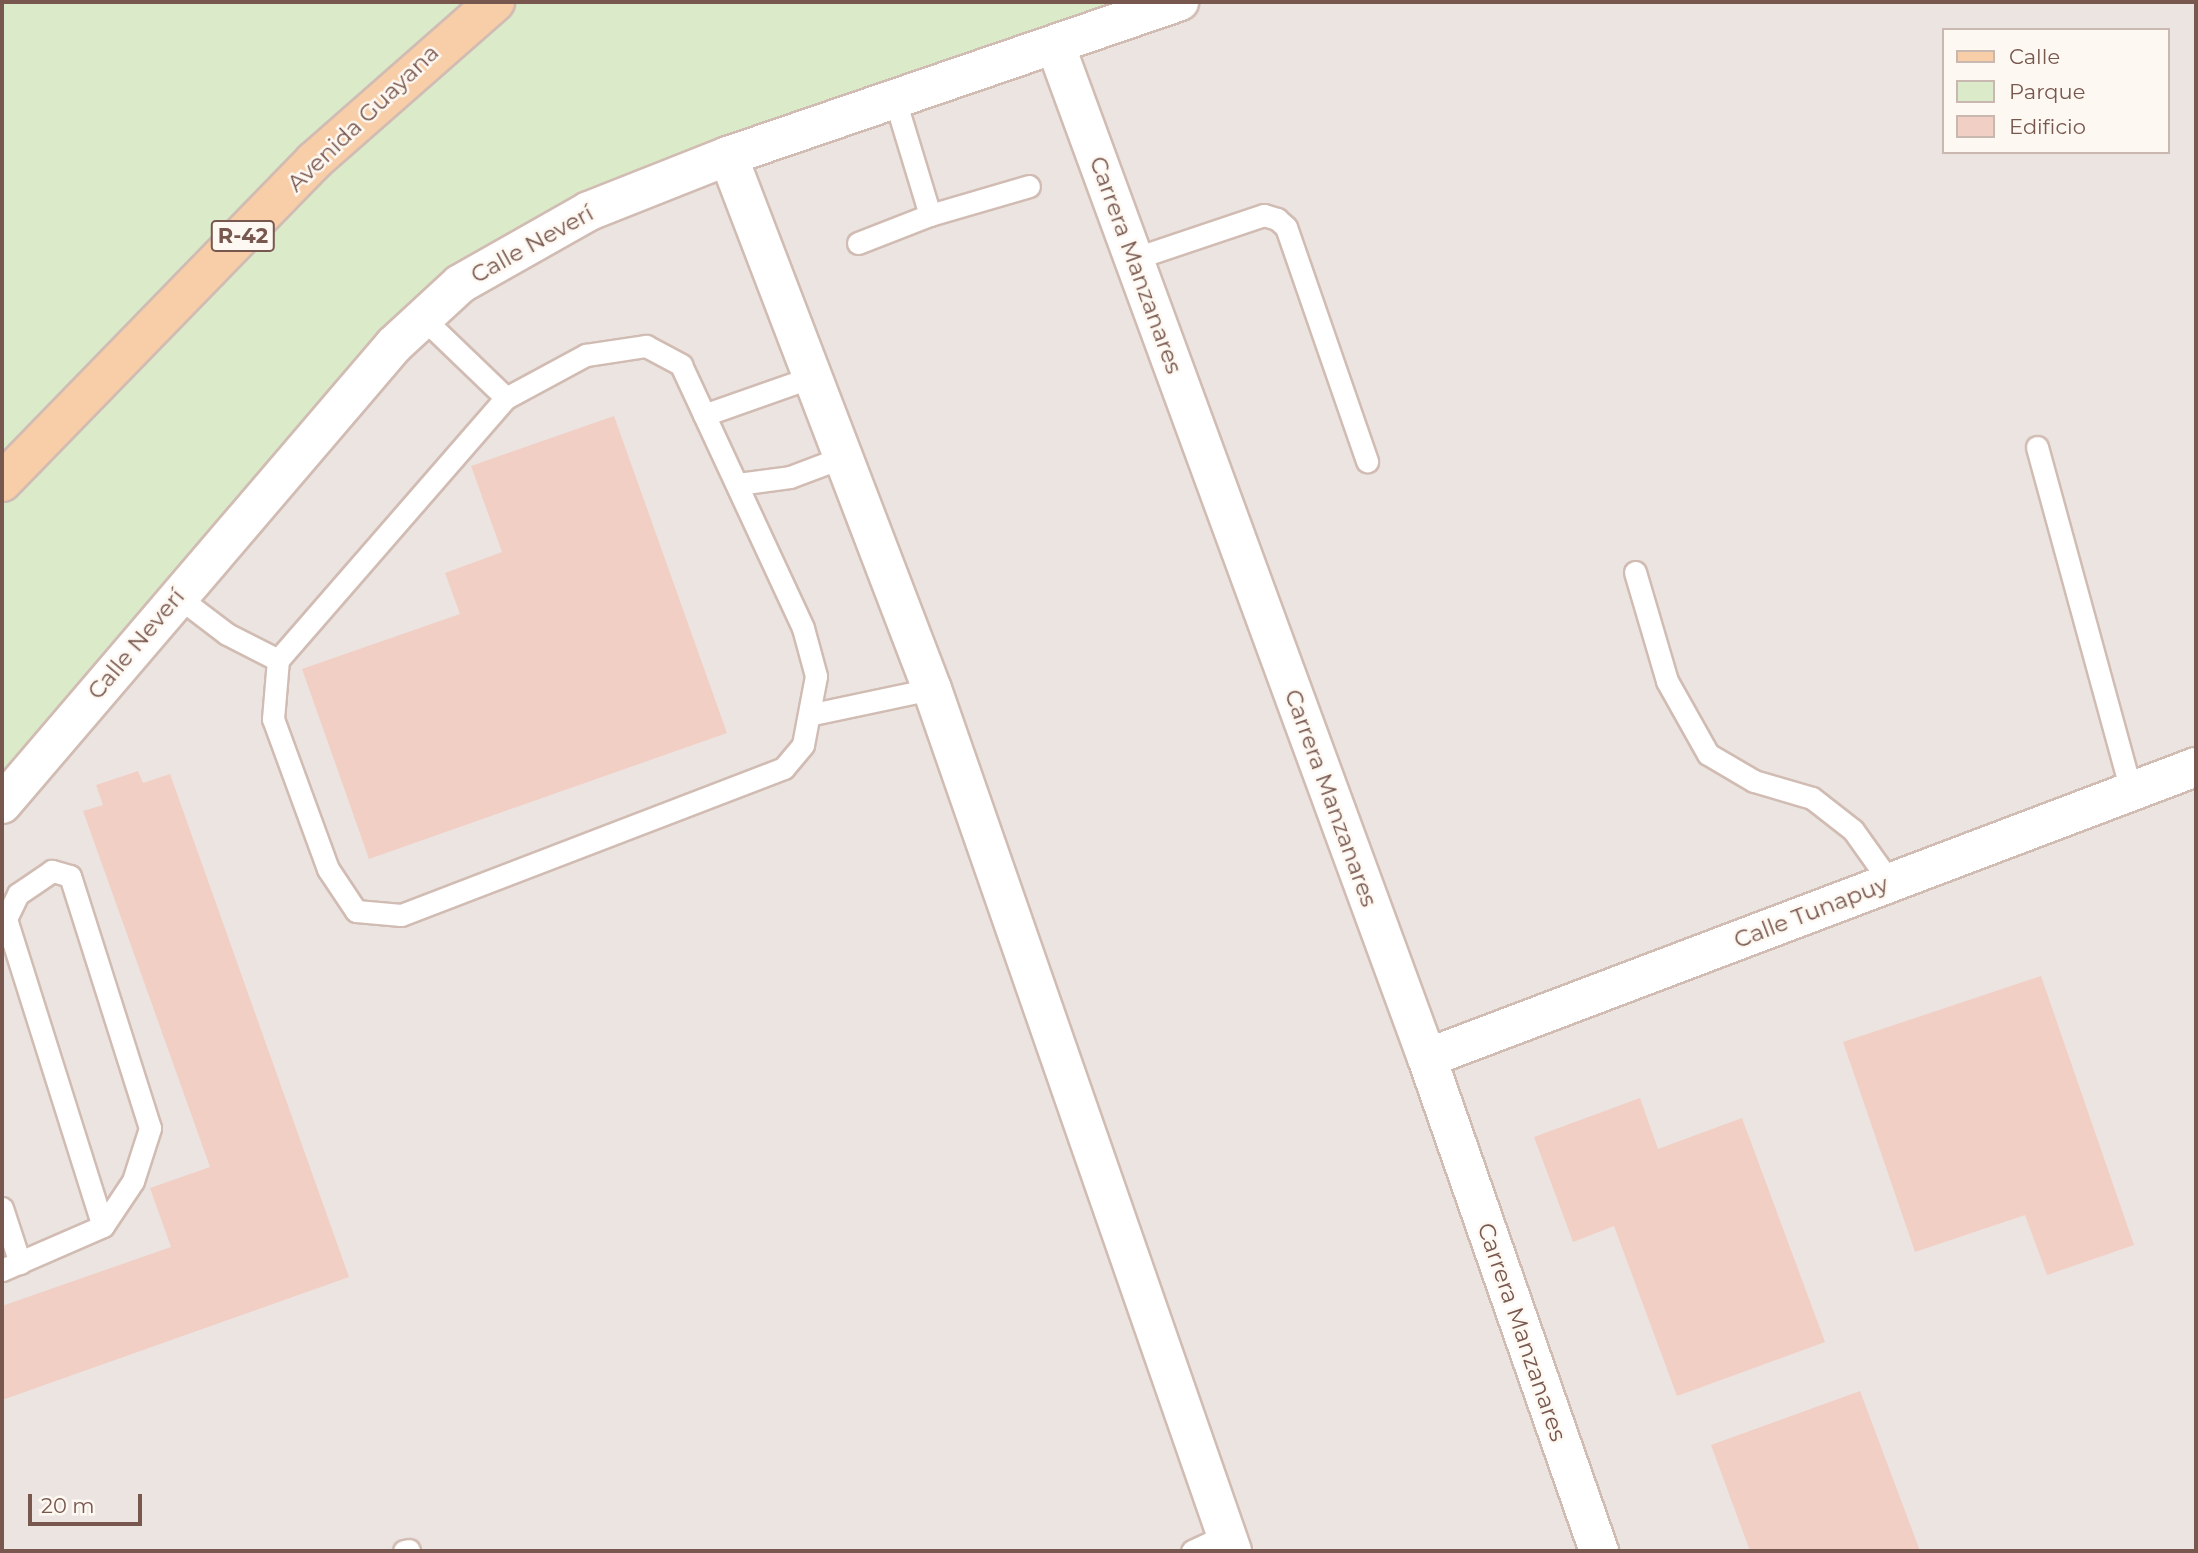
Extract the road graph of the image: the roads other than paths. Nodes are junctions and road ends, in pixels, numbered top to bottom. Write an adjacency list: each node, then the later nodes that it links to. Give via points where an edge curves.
1 (495, 2): 17 (main road, Avenida Guayana / R-42, via 314,161)
2 (1179, 2): 3 (street, Calle Neverí)
3 (1056, 47): 4 (street, Calle Neverí); 9 (street, Carrera Manzanares)
4 (895, 100): 5 (street, Calle Neverí); 7 (lane)
5 (728, 156): 10 (street, Calle Neverí, via 516,247); 11 (street)
6 (1029, 186): 7 (lane)
7 (930, 215): 8 (lane)
8 (858, 243)
9 (1133, 259): 16 (lane, via 1264,215 1277,219 1286,227); 28 (street, Carrera Manzanares)
10 (423, 318): 12 (lane); 20 (street, Calle Neverí)
11 (812, 377): 13 (lane); 15 (street)
12 (506, 398): 13 (lane, via 586,355 646,346 681,365); 21 (lane)
13 (704, 415): 18 (lane)
14 (2037, 447): 25 (lane)
15 (843, 457): 18 (lane, via 790,477); 22 (street)
16 (1367, 461)
17 (2, 482)
18 (738, 485): 23 (lane, via 803,628 816,676)
19 (1635, 572): 27 (lane, via 1667,681 1708,754 1754,781 1812,798 1853,830)
20 (177, 596): 21 (lane, via 226,634); 26 (street, Calle Neverí)
21 (278, 660): 23 (lane, via 274,719 328,869 356,911 401,915 784,768 803,746)
22 (932, 689): 23 (lane); 32 (street)
23 (813, 714)
24 (2196, 767): 25 (street, Calle Tunapuy)
25 (2131, 790): 27 (street, Calle Tunapuy)
26 (2, 804)
27 (1890, 882): 28 (street, Calle Tunapuy)
28 (1427, 1058): 34 (street, Carrera Manzanares)
29 (2, 1208): 31 (lane)
30 (103, 1226): 30 (lane, via 133,1181 150,1128 70,876 52,871 18,894 6,919); 31 (lane)
31 (11, 1267)
32 (1229, 1543): 33 (lane)
33 (1192, 1551)
34 (1599, 1551)

